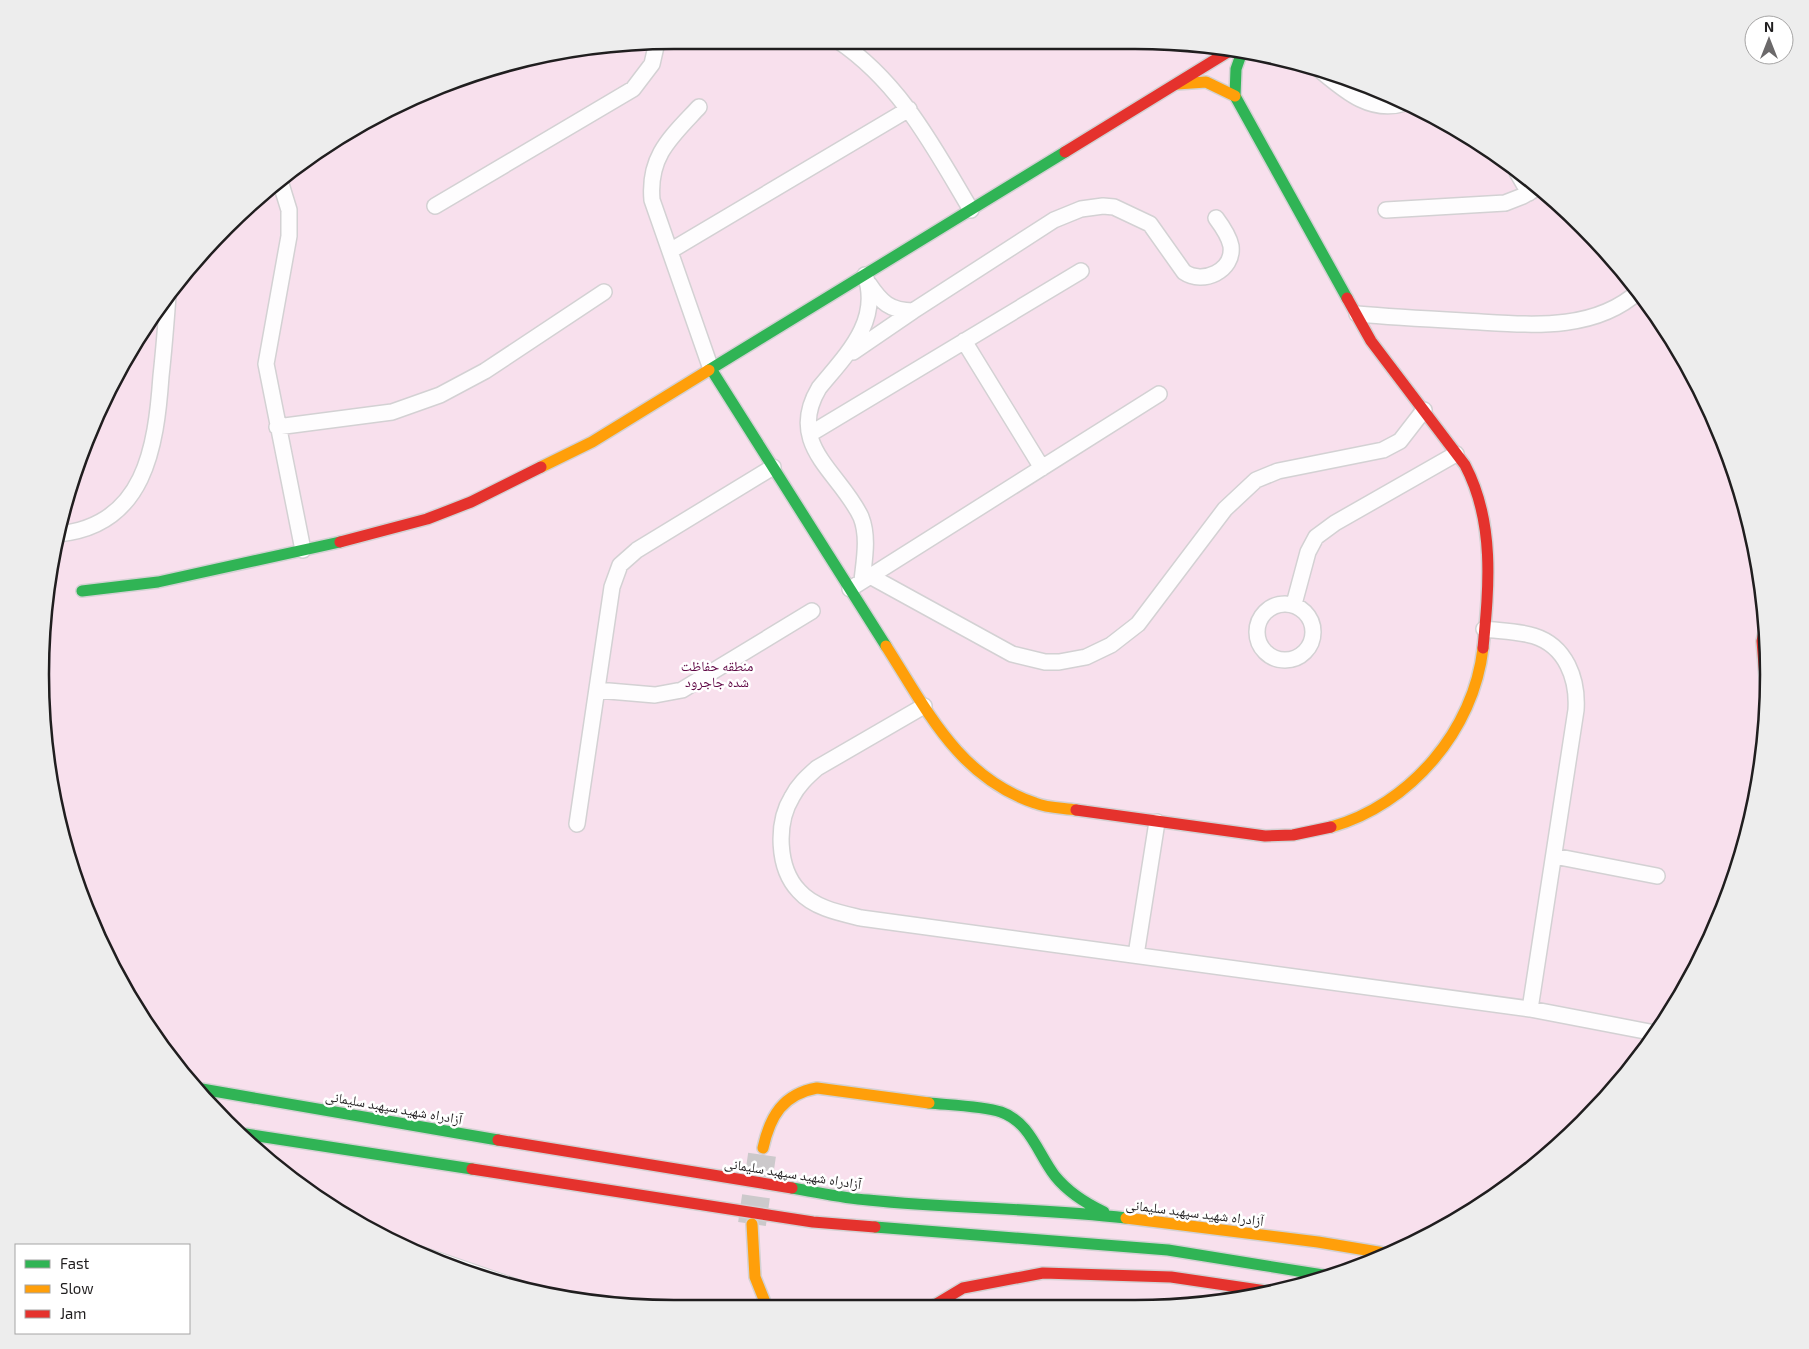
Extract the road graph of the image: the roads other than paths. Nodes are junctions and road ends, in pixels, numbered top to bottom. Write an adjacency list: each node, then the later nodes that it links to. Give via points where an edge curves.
1 (655, 49): 13 (street, via 652,64 633,90)
2 (848, 49): 10 (street, via 892,86)
3 (1223, 55): 6 (main road)
4 (1240, 58): 7 (main road)
5 (1333, 81): 8 (street, via 1364,102)
6 (1176, 84): 7 (main road, via 1206,82); 14 (main road)
7 (1235, 96): 24 (main road)
8 (1392, 104)
9 (699, 107): 17 (street, via 668,140 654,166 652,200)
10 (909, 109): 14 (street); 17 (street)
11 (282, 188): 30 (street, via 289,210 289,236 266,364)
12 (1532, 192): 15 (street, via 1505,203)
13 (435, 206)
14 (971, 210): 19 (main road)
15 (1386, 210)
16 (1216, 218): 23 (street, via 1228,238 1231,253 1223,267 1208,278 1192,277 1184,272 1150,224 1114,207 1096,207 1081,209 1054,220)
17 (670, 251): 27 (street)
18 (1081, 271): 25 (street)
19 (867, 279): 23 (street, via 884,305 902,312); 26 (street, via 864,326); 27 (main road)
20 (604, 292): 30 (street, via 485,371 440,395 392,412)
21 (1632, 296): 24 (street, via 1597,316 1550,324)
22 (167, 309): 35 (street, via 158,419 143,473 133,492 110,515 97,524)
23 (913, 312): 26 (street)
24 (1357, 314): 29 (main road, via 1380,353)
25 (964, 341): 31 (street); 34 (street)
26 (844, 358): 31 (street, via 813,397 808,417)
27 (711, 369): 33 (main road); 36 (main road, via 592,442 472,502 408,524)
28 (1159, 394): 34 (street)
29 (1424, 410): 32 (main road); 37 (street, via 1400,441 1383,450 1278,471 1256,480 1225,509 1138,624 1111,646 1086,657 1045,662 1012,654)
30 (277, 427): 36 (street)
31 (810, 434): 37 (street, via 823,465 861,518 865,551)
32 (1456, 454): 39 (street, via 1319,534 1308,552); 41 (main road, via 1472,478 1486,524 1488,576)
33 (773, 467): 37 (main road); 42 (street, via 637,550 620,565 612,587)
34 (1042, 468): 37 (street)
35 (66, 532)
36 (303, 550): 38 (main road, via 158,582)
37 (861, 582): 43 (main road)
38 (82, 591)
39 (1294, 604)
40 (812, 611): 42 (street, via 682,690 655,695)
41 (1484, 629): 44 (main road, via 1476,686 1459,724 1426,771 1388,803 1334,826 1286,836 1237,834); 46 (street, via 1540,638 1559,652 1574,677 1576,710)
42 (597, 690): 45 (street)
43 (924, 706): 44 (main road, via 966,762 991,782 1020,798 1056,808); 48 (street, via 817,768 797,788 786,809 781,837 785,862 798,891 818,905 861,918)
44 (1157, 822): 48 (street)
45 (577, 824)
46 (1554, 856): 47 (street); 49 (street)
47 (1657, 876)
48 (1136, 955): 49 (street)
49 (1530, 1009): 50 (street)
50 (1648, 1032)
51 (207, 1090): 54 (main road, آزادراه شهید سپهبد سلیمانی, via 866,1200 1073,1212)
52 (251, 1135): 57 (main road, via 813,1222 1168,1250)
53 (763, 1148): 54 (main road, via 768,1125 776,1110 791,1095 806,1089 1001,1112 1024,1125 1049,1169 1067,1189 1086,1204)
54 (1117, 1218): 56 (main road, آزادراه شهید سپهبد سلیمانی)
55 (752, 1224): 59 (main road, via 754,1274)
56 (1377, 1252)
57 (1314, 1274)
58 (1251, 1289): 60 (main road, via 1172,1278 1042,1273 963,1288)
59 (763, 1300)
60 (943, 1300)

